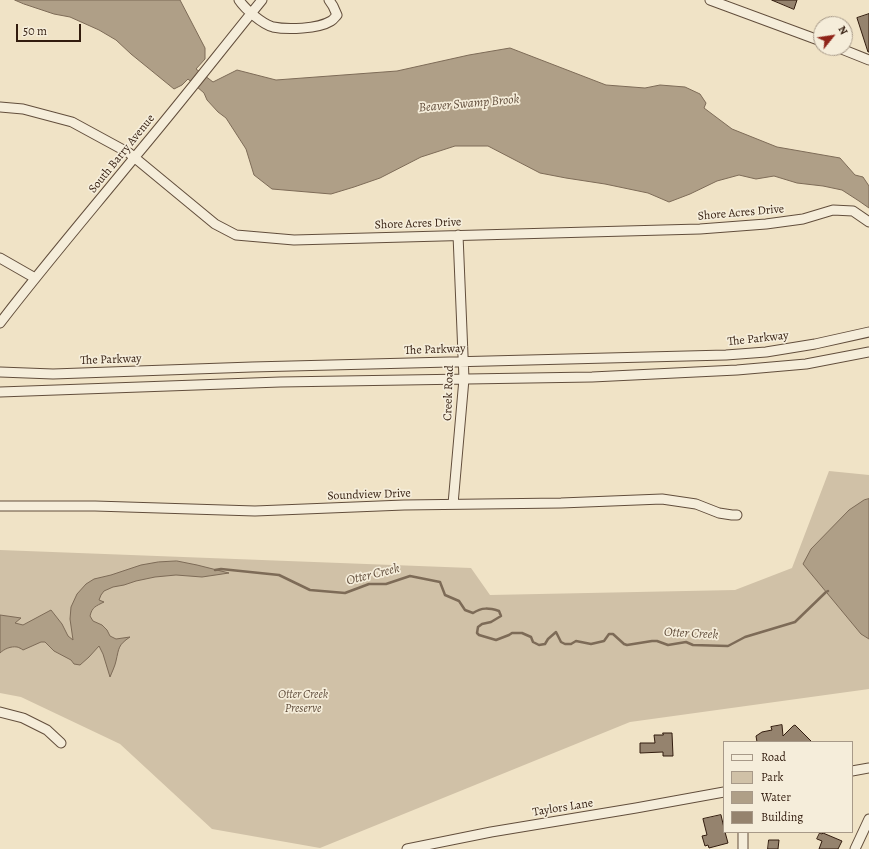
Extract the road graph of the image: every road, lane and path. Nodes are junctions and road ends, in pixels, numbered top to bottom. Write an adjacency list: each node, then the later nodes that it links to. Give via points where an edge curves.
1 (239, 0): 5 (street)
2 (262, 0): 5 (street, South Barry Avenue)
3 (328, 0): 5 (street, via 337,15 319,26 272,26)
4 (710, 0): 6 (street)
5 (252, 13): 10 (street, South Barry Avenue)
6 (813, 38)
7 (853, 54): 8 (street)
8 (869, 60)
9 (0, 107): 10 (street, Shore Acres Drive, via 23,109 72,122)
10 (135, 158): 12 (street, Shore Acres Drive, via 215,224 236,235 294,240); 14 (street, South Barry Avenue)
11 (869, 222): 12 (street, Shore Acres Drive, via 853,211 833,210 803,219 700,229)
12 (458, 235): 18 (street, Creek Road)
13 (0, 258): 14 (street)
14 (35, 278): 15 (street, South Barry Avenue)
15 (0, 323)
16 (869, 332): 18 (street, The Parkway, via 815,344 718,355)
17 (869, 352): 22 (street, via 806,364 736,370 592,377)
18 (462, 361): 20 (street, The Parkway); 22 (street, Creek Road)
19 (252, 367): 20 (street, The Parkway); 21 (street, The Parkway, via 53,374); 23 (street)
20 (274, 367): 24 (street)
21 (0, 372)
22 (464, 379): 24 (street); 26 (street, Creek Road)
23 (252, 383): 24 (street); 25 (street)
24 (273, 383)
25 (0, 392)
26 (453, 504): 27 (street, Soundview Drive, via 255,512 95,506); 28 (street, Soundview Drive, via 662,499 696,504 719,513)
27 (0, 506)
28 (737, 515)
29 (0, 712): 30 (street, via 23,718 47,730)
30 (61, 743)
31 (869, 768): 32 (street)
32 (853, 771)
33 (723, 792): 36 (street, Taylors Lane)
34 (869, 819): 38 (street)
35 (743, 833): 37 (street)
36 (407, 849)
37 (742, 849)
38 (855, 849)

